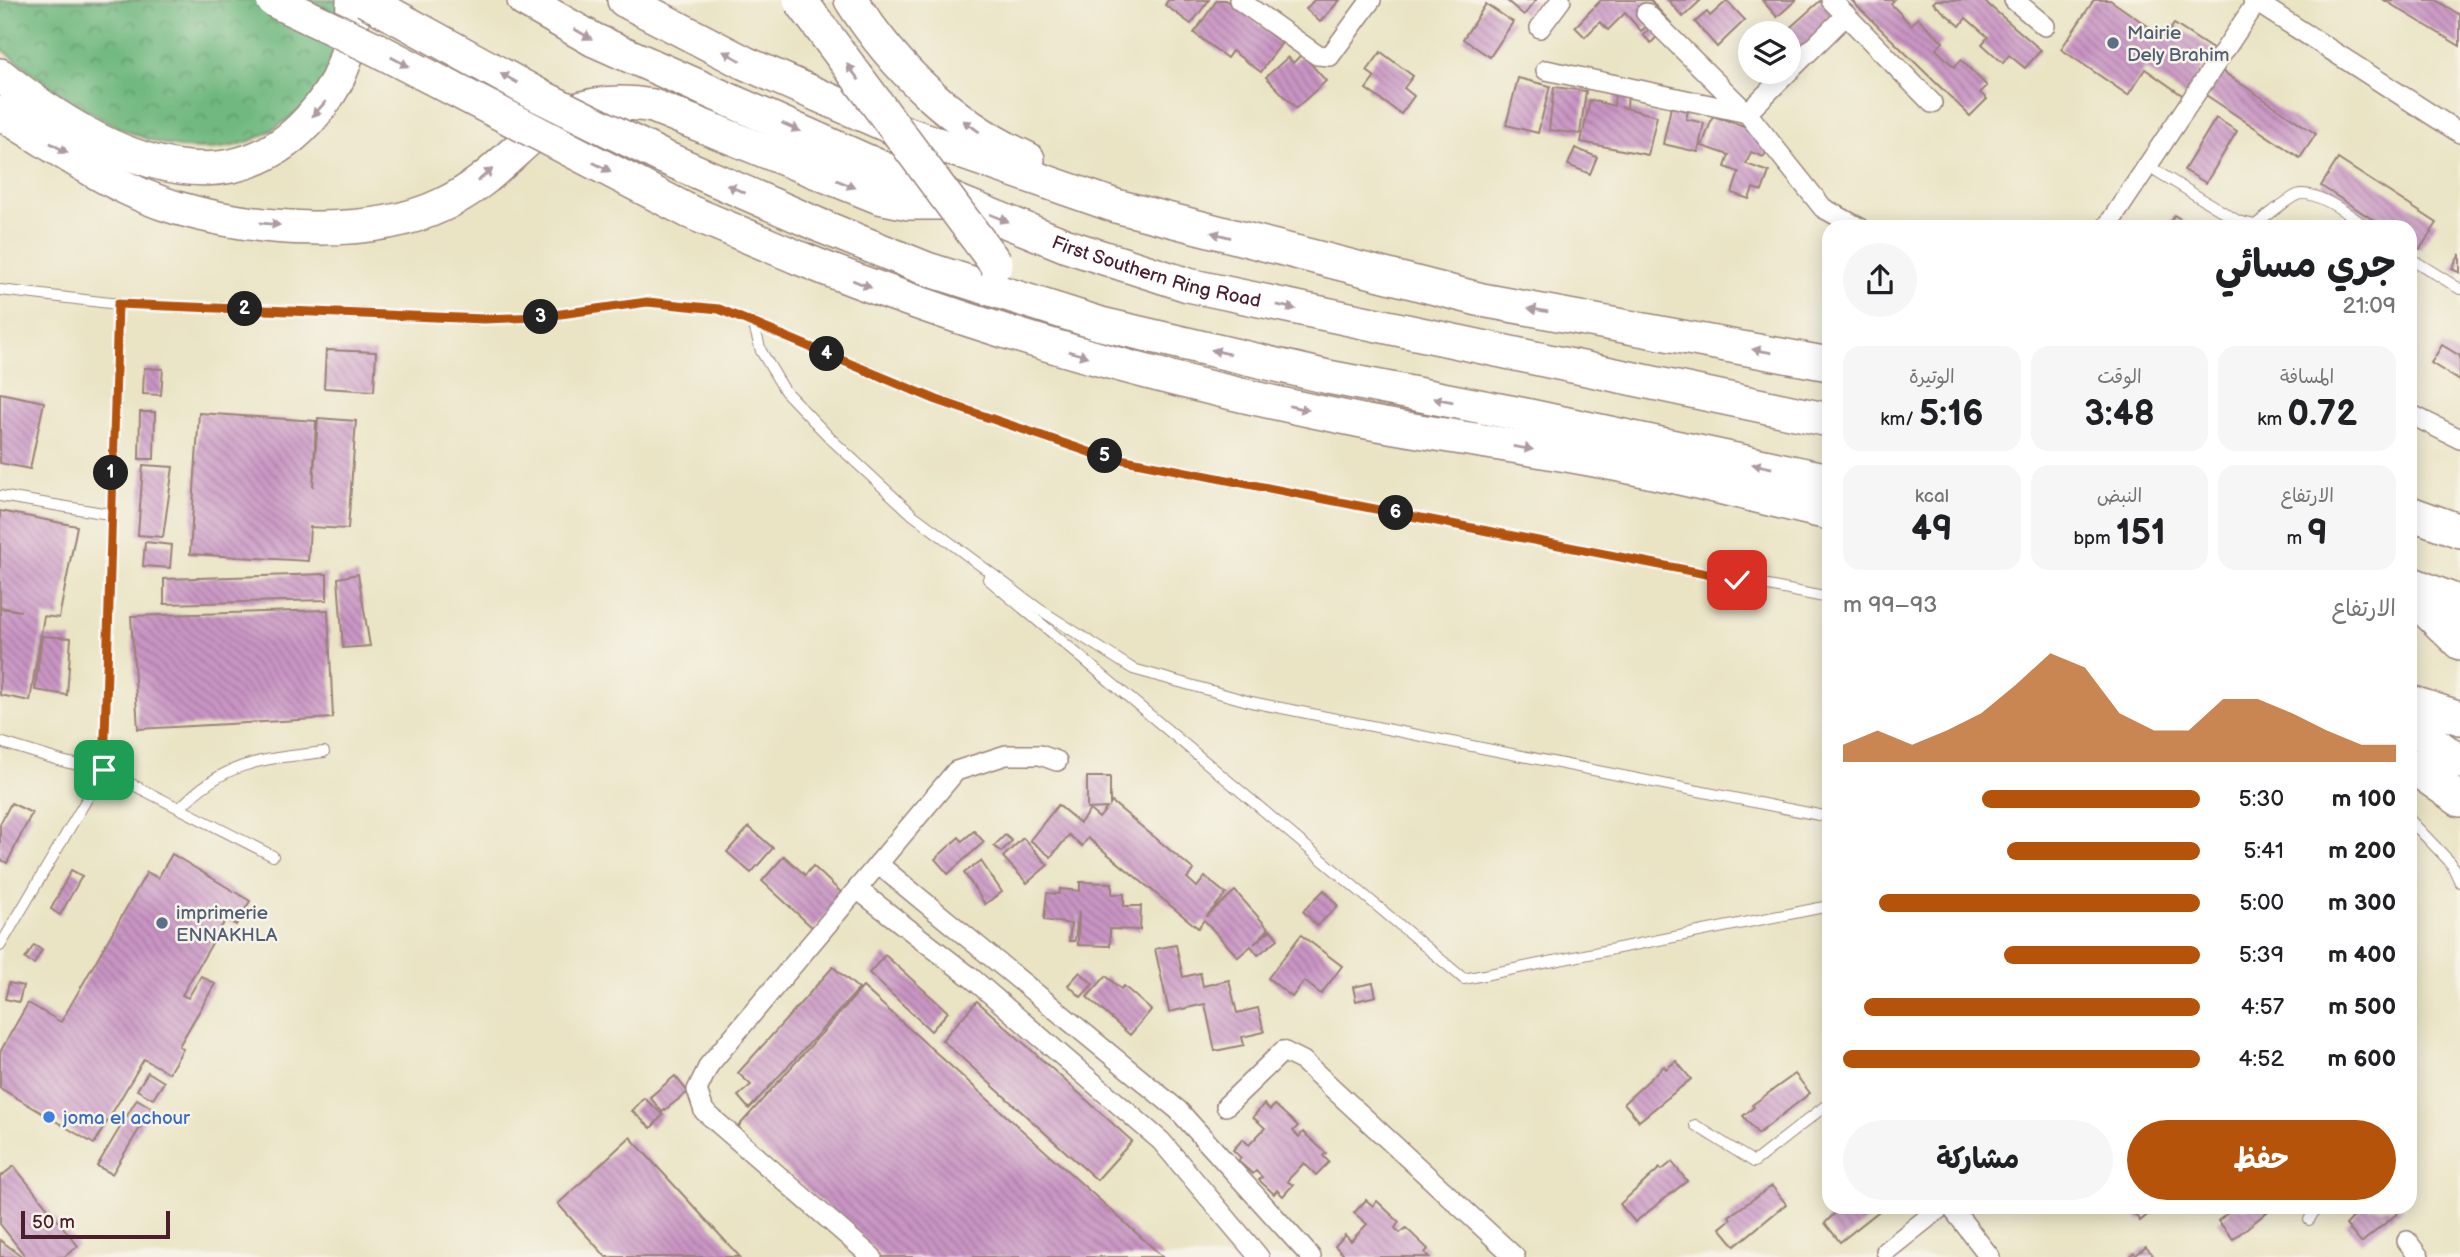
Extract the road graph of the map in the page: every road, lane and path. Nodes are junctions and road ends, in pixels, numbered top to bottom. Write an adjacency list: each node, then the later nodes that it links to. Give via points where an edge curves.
1 (273, 0): 44 (highway, one-way to 44, bridge, via 690,212 897,298 995,330 1195,384 1363,421 1615,464)
2 (353, 0): 19 (highway, one-way to 19, via 345,66 329,98 294,136 254,161 225,168 186,169 129,155 79,130)
3 (365, 0): 37 (highway, one-way to 3, bridge, via 927,269 661,156)
4 (524, 0): 25 (highway, First Southern Ring Road, one-way to 25, via 594,40)
5 (624, 0): 26 (highway, one-way to 5, via 900,131 745,63)
6 (800, 0): 37 (highway, one-way to 6, bridge, via 996,264)
7 (850, 0): 26 (highway, one-way to 7, via 1072,178 1008,149 939,102 885,49)
8 (1240, 0): 9 (street, via 1317,55 1330,56)
9 (1371, 0)
10 (1562, 0): 17 (street)
11 (1831, 0): 15 (street)
12 (2014, 0): 16 (street)
13 (2255, 1): 23 (street); 24 (street)
14 (1646, 13): 22 (street)
15 (1846, 15): 20 (street); 22 (street)
16 (2045, 26)
17 (1540, 29)
18 (1546, 70): 22 (street)
19 (0, 75)
20 (1932, 103)
21 (0, 113): 25 (highway, one-way to 25, via 101,172 176,208 303,228 407,218 443,205 552,120 575,109 631,102 653,106 888,200)
22 (1747, 113): 27 (street, via 1823,208)
23 (2460, 133)
24 (2148, 166): 28 (street); 29 (lane)
25 (961, 203): 40 (highway, First Southern Ring Road, one-way to 40, via 1067,246 1188,285)
26 (1116, 206): 38 (highway, one-way to 26, via 1482,300)
27 (1845, 220)
28 (2111, 220)
29 (2236, 220)
30 (2262, 220): 31 (lane, via 2308,193)
31 (2357, 220)
32 (2417, 262): 33 (lane)
33 (2460, 289)
34 (0, 290): 35 (lane)
35 (118, 304): 36 (lane, via 484,319 539,317 647,302 719,309); 45 (lane)
36 (753, 322): 46 (lane, via 761,351 785,391); 50 (lane, via 937,400 1095,454)
37 (1101, 324): 42 (highway, one-way to 37, via 1328,377)
38 (1822, 363)
39 (2417, 418): 41 (street)
40 (1822, 419)
41 (2460, 439)
42 (1822, 479)
43 (0, 496): 45 (lane)
44 (1822, 511)
45 (109, 514): 61 (lane)
46 (913, 514): 65 (lane, via 1039,609 1133,669 1251,702); 73 (lane, via 1464,979)
47 (2417, 516): 48 (highway)
48 (2460, 531)
49 (2417, 586): 52 (highway)
50 (1822, 597)
51 (2417, 602): 53 (highway)
52 (2460, 603)
53 (2460, 643)
54 (2417, 704): 55 (highway)
55 (2460, 718)
56 (2417, 729): 60 (highway)
57 (0, 742): 61 (lane)
58 (324, 752): 64 (lane, via 233,768 203,786)
59 (1057, 761): 70 (street, via 1040,755 1006,755 956,771)
60 (2460, 762)
61 (104, 770): 64 (lane); 74 (lane)
62 (2417, 770): 63 (highway)
63 (2460, 800)
64 (181, 807): 69 (lane)
65 (1822, 816)
66 (2417, 827): 68 (lane)
67 (2417, 830): 68 (lane)
68 (2426, 836): 71 (lane, via 2451,863)
69 (273, 856)
70 (878, 864): 72 (street); 85 (street, via 1178,1110)
71 (2460, 882)
72 (857, 889): 83 (street, via 709,1065 697,1090 704,1111); 84 (street, via 973,979 1161,1140)
73 (1822, 907)
74 (0, 946)
75 (1226, 1106): 86 (street, via 1283,1051 1303,1061)
76 (1822, 1109): 77 (lane, via 1754,1162)
77 (1695, 1125)
78 (1932, 1214): 82 (street)
79 (1957, 1214): 87 (street)
80 (2312, 1214): 81 (lane)
81 (2309, 1220)
82 (1886, 1251)
83 (872, 1257)
84 (1259, 1257)
85 (1311, 1257)
86 (1515, 1257)
87 (1990, 1257)

